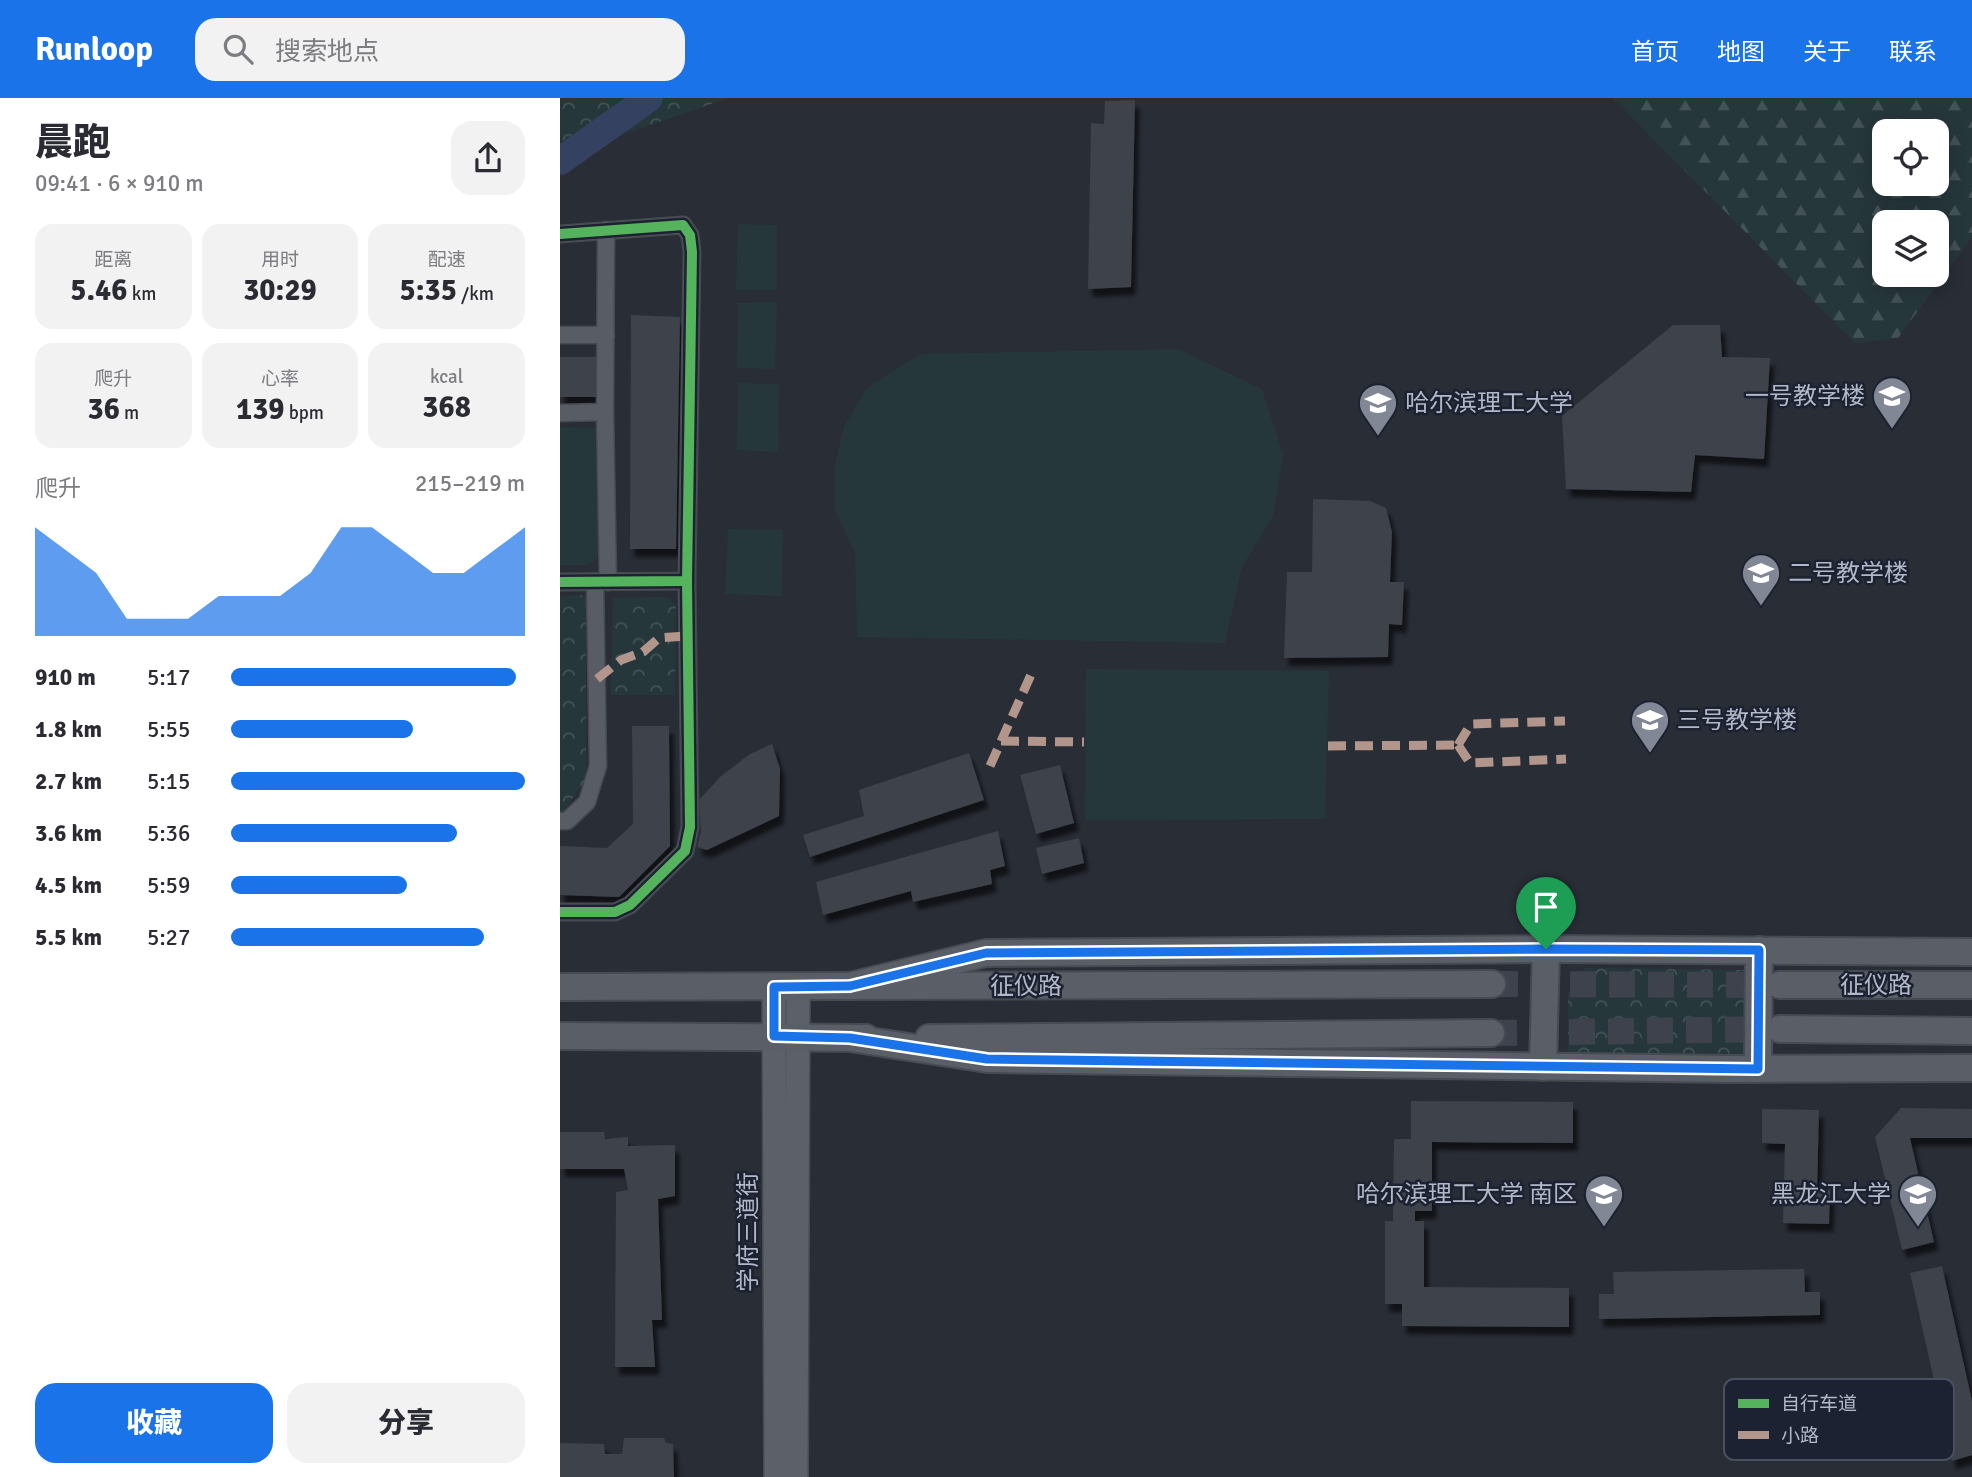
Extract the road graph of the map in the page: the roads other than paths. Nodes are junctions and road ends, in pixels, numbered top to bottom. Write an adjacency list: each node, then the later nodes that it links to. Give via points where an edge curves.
1 (606, 230): 2 (street); 4 (street); 7 (street, via 683,225 690,235)
2 (560, 234)
3 (560, 335): 4 (street)
4 (606, 335): 5 (street)
5 (606, 412): 6 (street); 9 (street)
6 (560, 413)
7 (687, 581): 9 (street); 11 (street, via 690,827 685,850 631,905 615,912)
8 (560, 582): 9 (street)
9 (602, 582): 10 (street, via 597,766 587,802 567,821)
10 (560, 821)
11 (560, 912)
12 (1546, 949): 13 (main road); 18 (main road, via 986,953); 27 (main road)
13 (1759, 950): 14 (main road); 29 (main road)
14 (1972, 952)
15 (1492, 984): 18 (main road, 征仪路)
16 (1780, 985): 17 (main road, 征仪路)
17 (1972, 985)
18 (850, 986): 19 (main road, 征仪路)
19 (786, 987): 20 (main road, 征仪路); 25 (main road, 学府三道街)
20 (560, 988)
21 (1780, 1029): 22 (main road)
22 (1972, 1031)
23 (1491, 1033): 26 (main road)
24 (560, 1035): 25 (main road)
25 (785, 1036): 26 (main road); 30 (main road, 学府三道街); 31 (main road, 学府三道街)
26 (850, 1038): 27 (main road, via 987,1059)
27 (1543, 1067): 29 (main road)
28 (1972, 1068): 29 (main road)
29 (1758, 1069)
30 (776, 1477)
31 (796, 1477)

